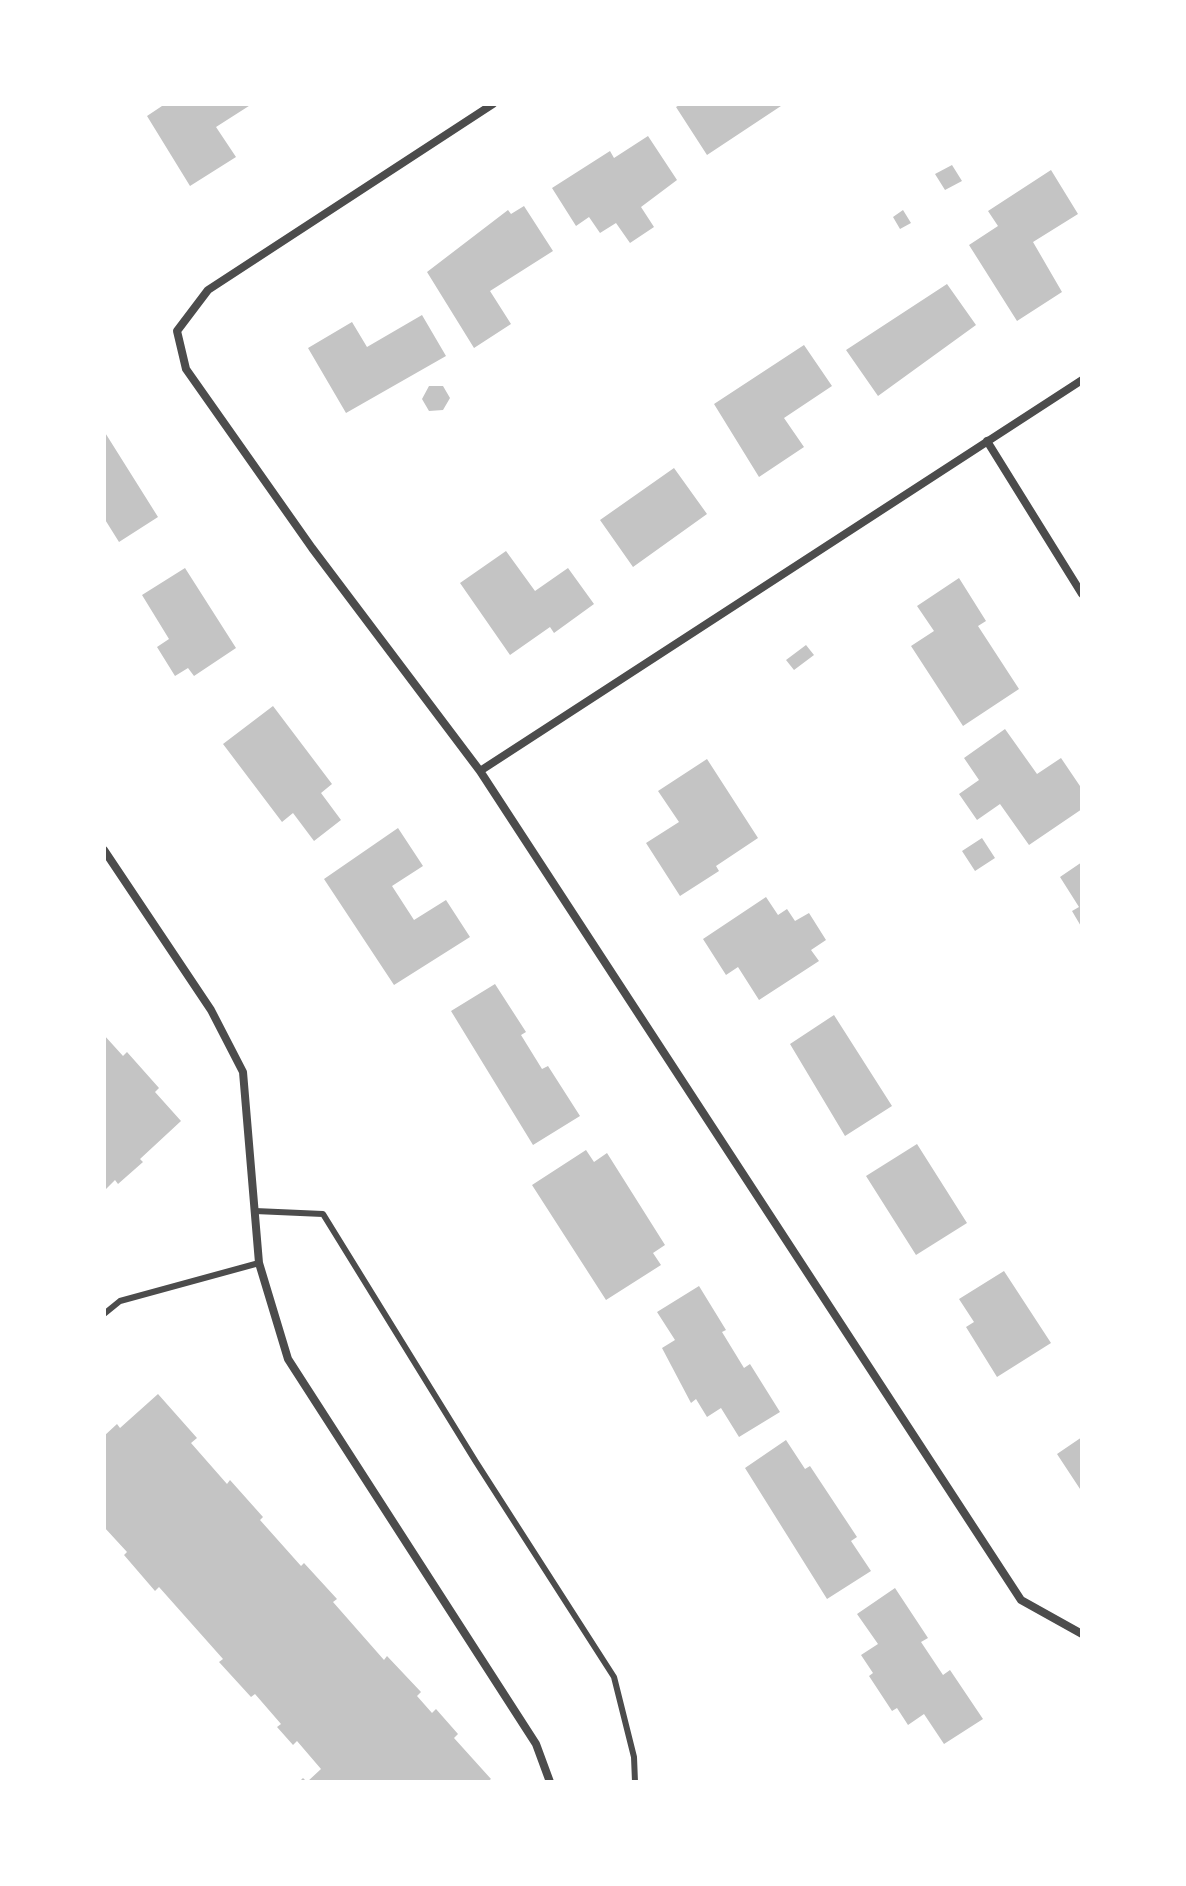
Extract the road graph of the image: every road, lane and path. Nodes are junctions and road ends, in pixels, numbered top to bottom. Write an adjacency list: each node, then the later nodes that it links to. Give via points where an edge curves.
1 (493, 104): 5 (street, via 208,290 177,331 186,369)
2 (1082, 380): 3 (street)
3 (987, 441): 4 (street); 5 (street)
4 (1082, 594)
5 (480, 771): 10 (street, via 1021,1600)
6 (104, 850): 7 (street, via 211,1010 243,1072)
7 (255, 1211): 8 (street); 12 (lane, via 323,1214 614,1677)
8 (259, 1263): 9 (lane, via 120,1301); 11 (street, via 288,1359 536,1744)
9 (104, 1314)
10 (1082, 1634)
11 (550, 1782)
12 (635, 1782)

